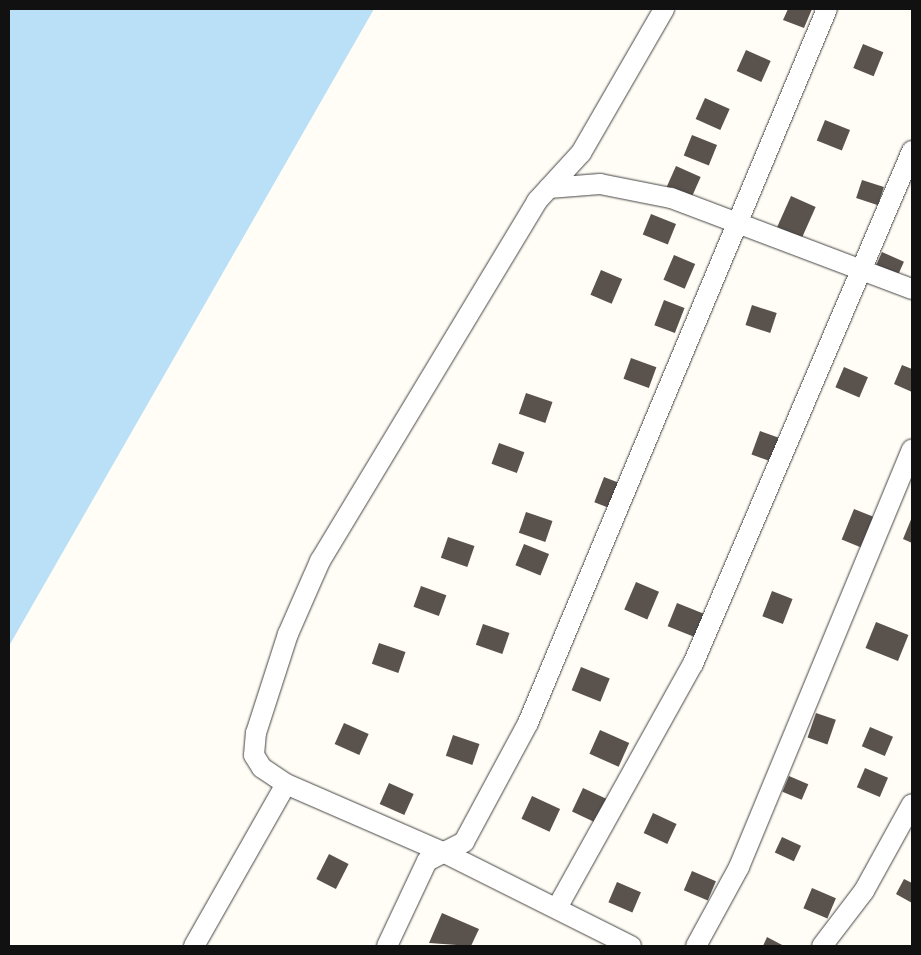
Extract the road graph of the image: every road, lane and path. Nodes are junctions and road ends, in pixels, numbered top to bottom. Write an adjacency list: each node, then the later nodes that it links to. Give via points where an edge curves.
1 (664, 9): 4 (street, via 581,153)
2 (827, 9): 5 (street)
3 (912, 150): 6 (street)
4 (549, 188): 5 (street, via 600,184 640,191); 9 (street, via 320,561 288,634 256,733 254,755 262,768)
5 (739, 223): 6 (street); 11 (street, via 528,723 464,842)
6 (862, 270): 7 (street); 12 (street, via 815,371 693,664)
7 (912, 289)
8 (912, 449): 16 (street, via 738,867)
9 (286, 784): 11 (street); 13 (street)
10 (912, 804): 17 (street, via 864,891)
11 (445, 854): 12 (street); 14 (street, via 427,861)
12 (557, 908): 15 (street)
13 (194, 946)
14 (387, 946)
15 (631, 946)
16 (696, 946)
17 (822, 946)

